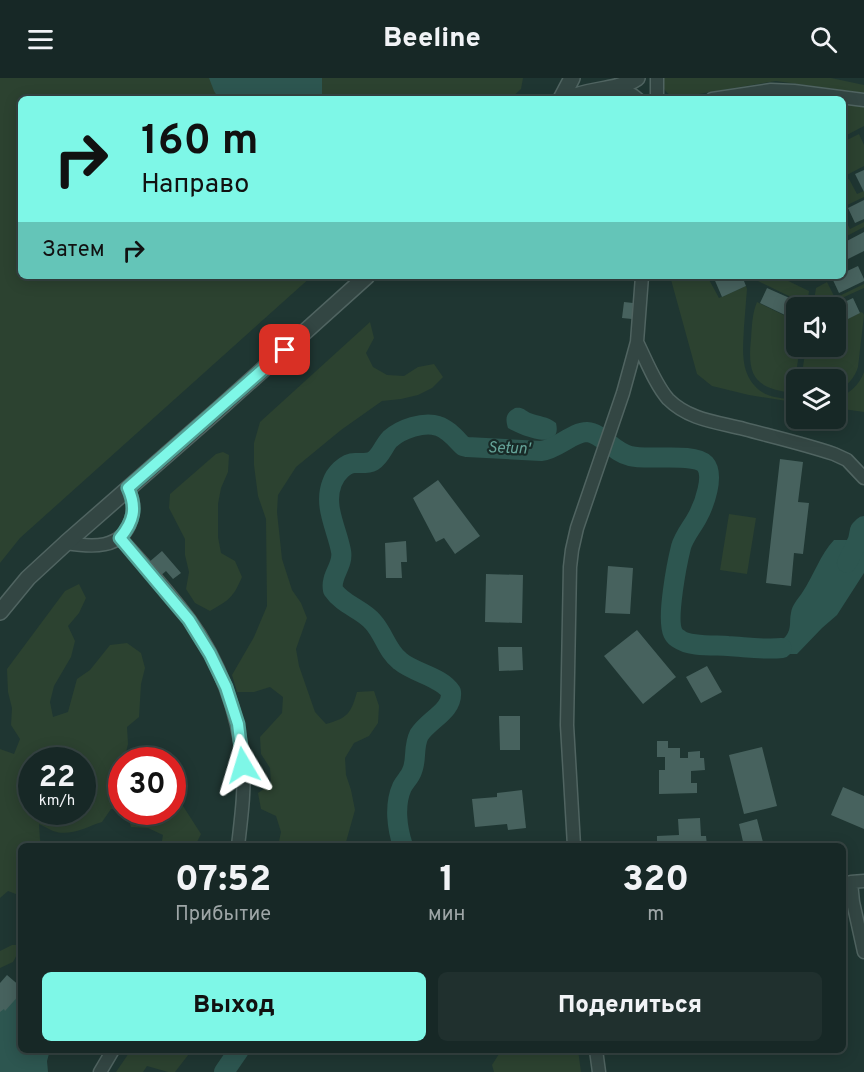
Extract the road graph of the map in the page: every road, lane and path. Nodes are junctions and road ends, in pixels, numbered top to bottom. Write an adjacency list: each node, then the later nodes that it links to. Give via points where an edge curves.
1 (572, 78): 6 (street)
2 (586, 78): 5 (street)
3 (637, 78): 5 (street)
4 (657, 78): 9 (street)
5 (609, 89): 7 (street); 8 (street)
6 (563, 96)
7 (575, 96)
8 (635, 96)
9 (657, 96)
10 (732, 96): 11 (street, via 771,90)
11 (833, 96)
12 (846, 98): 13 (street)
13 (864, 100)
14 (364, 279): 18 (street)
15 (642, 279): 16 (street)
16 (637, 342): 17 (street, via 659,386 688,413 834,454 847,460); 23 (street, via 572,550 567,725)
17 (864, 478)
18 (128, 488): 19 (street, via 134,511 129,528); 20 (street)
19 (120, 538): 20 (street, via 89,546); 22 (street, via 189,620 226,687 238,724 243,765)
20 (66, 543): 21 (street, via 28,578)
21 (0, 612)
22 (238, 843)
23 (574, 843)
24 (864, 882): 25 (street, via 851,882)
25 (864, 952)
26 (111, 1053): 28 (street)
27 (596, 1053): 29 (street)
28 (100, 1072)
29 (599, 1072)

